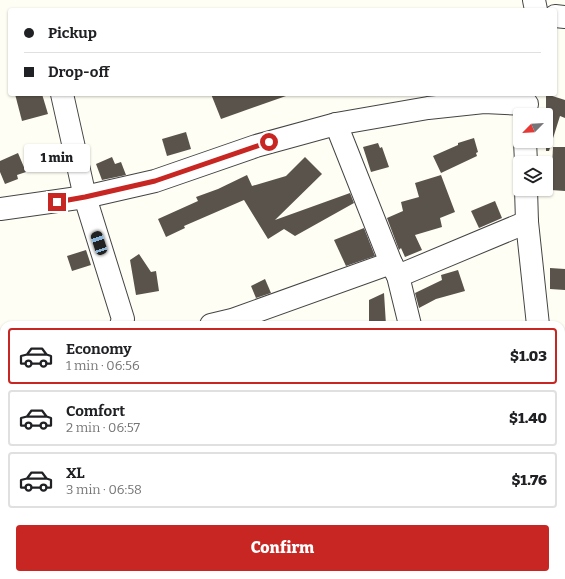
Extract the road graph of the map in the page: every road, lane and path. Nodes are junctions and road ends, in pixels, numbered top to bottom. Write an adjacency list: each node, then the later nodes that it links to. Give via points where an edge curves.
1 (62, 96): 5 (street)
2 (528, 104): 3 (street, via 484,102 428,108)
3 (336, 124): 5 (street, via 256,146 155,181); 8 (street)
4 (526, 196): 7 (street)
5 (85, 197): 6 (street); 9 (street)
6 (0, 209)
7 (527, 222): 8 (street); 12 (street)
8 (395, 270): 10 (street); 11 (street)
9 (123, 321)
10 (228, 321)
11 (409, 321)
12 (538, 321)

